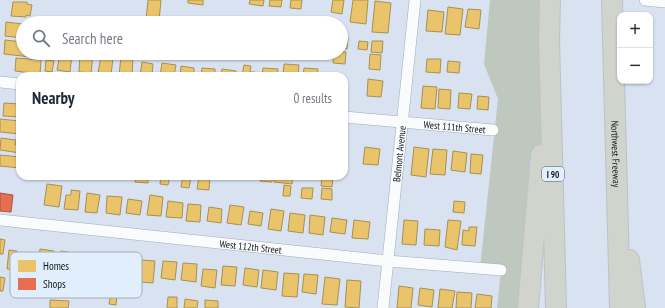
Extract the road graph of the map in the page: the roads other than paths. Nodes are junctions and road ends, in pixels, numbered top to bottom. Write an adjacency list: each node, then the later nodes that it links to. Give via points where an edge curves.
1 (415, 0): 10 (street, Belmont Avenue)
2 (550, 0): 6 (highway, I 90)
3 (612, 0): 12 (highway, Northwest Freeway)
4 (645, 0): 5 (street)
5 (665, 2)
6 (550, 39): 17 (highway); 18 (highway, I 90)
7 (0, 82): 8 (street)
8 (16, 84)
9 (348, 117): 10 (street, West 111th Street)
10 (402, 123): 11 (street, West 111th Street); 14 (street, Belmont Avenue)
11 (494, 130)
12 (616, 180): 19 (highway, Northwest Freeway); 20 (highway)
13 (0, 220): 14 (street, West 112th Street)
14 (388, 260): 15 (street, West 112th Street); 16 (street, Belmont Avenue)
15 (501, 270)
16 (382, 308)
17 (528, 308)
18 (556, 308)
19 (620, 308)
20 (635, 308)

